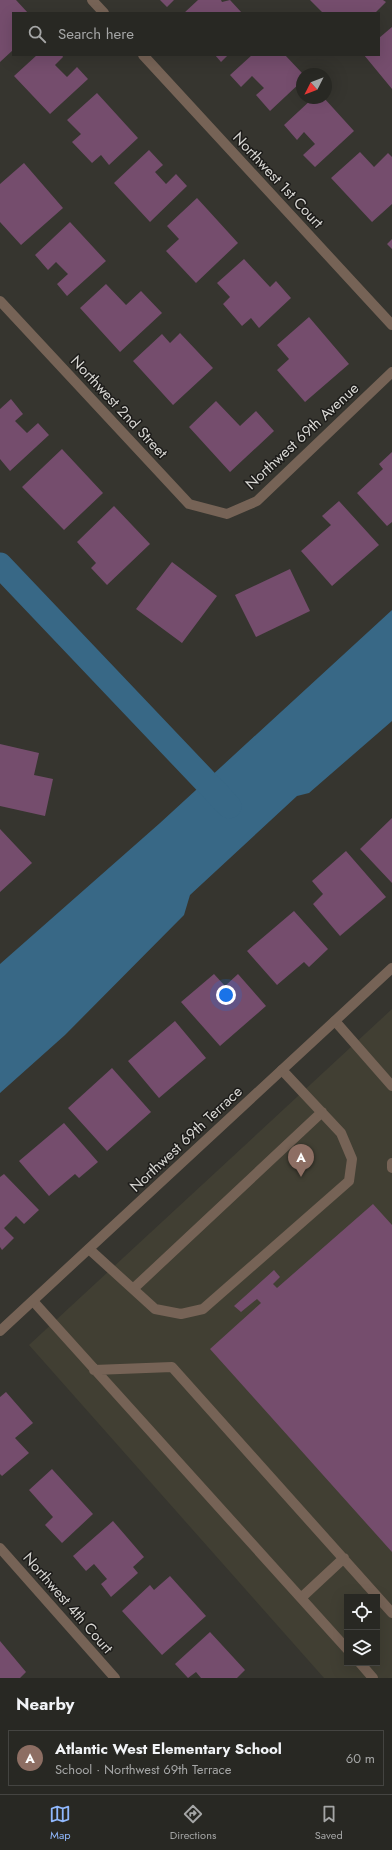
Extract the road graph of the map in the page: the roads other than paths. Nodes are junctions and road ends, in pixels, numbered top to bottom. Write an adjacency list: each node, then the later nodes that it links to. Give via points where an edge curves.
1 (92, 0): 2 (street)
2 (103, 12)
3 (144, 56): 5 (street, Northwest 1st Court)
4 (0, 300): 7 (street, Northwest 2nd Street, via 189,504)
5 (392, 325)
6 (392, 372): 7 (street, Northwest 69th Avenue, via 257,501)
7 (226, 514)
8 (392, 968): 9 (street, Northwest 69th Terrace)
9 (335, 1021): 10 (street, Northwest 69th Terrace); 11 (street)
10 (282, 1070): 12 (street); 15 (street, Northwest 69th Terrace)
11 (392, 1086)
12 (322, 1112): 16 (street); 16 (street, via 340,1132 352,1159 349,1181 203,1309 181,1314 155,1309)
13 (392, 1163): 14 (street)
14 (392, 1168)
15 (88, 1249): 16 (street); 17 (street, Northwest 69th Terrace)
16 (132, 1289)
17 (33, 1301): 18 (street, Northwest 69th Terrace); 19 (street)
18 (0, 1331)
19 (94, 1370): 21 (street, via 172,1367); 22 (street)
20 (0, 1548): 26 (street, Northwest 4th Court)
21 (344, 1558): 22 (street); 23 (street)
22 (301, 1598): 24 (street)
23 (392, 1613)
24 (344, 1646)
25 (363, 1666): 27 (street)
26 (114, 1678)
27 (373, 1678)

